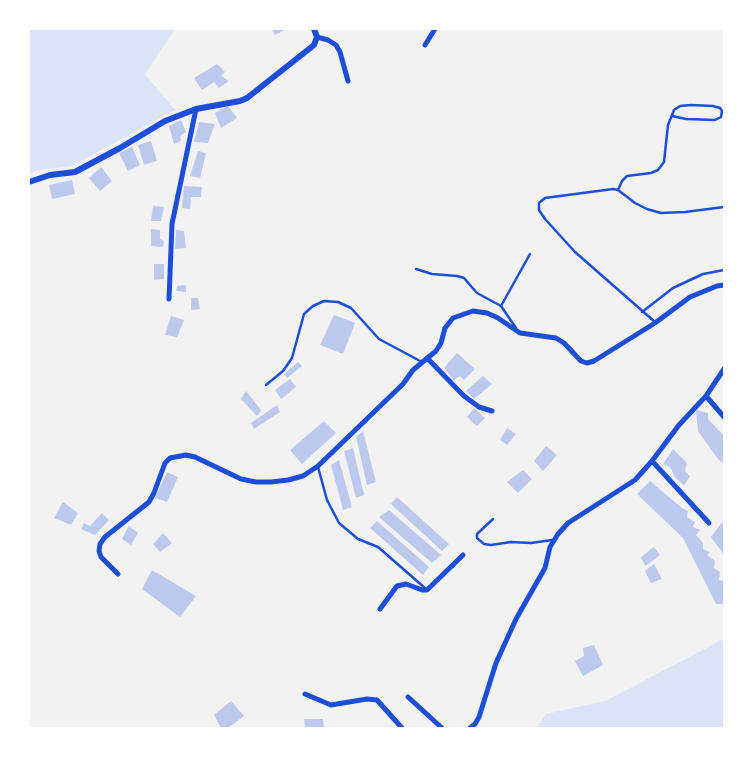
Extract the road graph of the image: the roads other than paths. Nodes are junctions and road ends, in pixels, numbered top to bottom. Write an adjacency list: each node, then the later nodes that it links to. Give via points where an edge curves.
1 (314, 29): 3 (street)
2 (435, 29): 4 (street)
3 (317, 37): 5 (street, via 336,45); 6 (street, via 314,45 247,98)
4 (425, 45)
5 (348, 81)
6 (196, 109): 8 (street, via 165,121 75,172); 15 (street, via 172,224)
7 (672, 116): 7 (lane, via 680,106 713,106 722,111 715,120 686,120); 9 (lane, via 664,146 664,162 651,173 627,176)
8 (29, 182)
9 (618, 190): 10 (lane, via 635,203 661,213); 17 (lane, via 604,189 545,198 539,203 539,210 575,252)
10 (724, 207)
11 (530, 254): 16 (lane)
12 (416, 269): 16 (lane, via 464,278 476,293)
13 (724, 270): 17 (lane, via 703,274 674,288)
14 (724, 285): 18 (street, via 690,297)
15 (169, 299)
16 (501, 306): 19 (lane)
17 (642, 312): 18 (lane)
18 (655, 323): 19 (street, via 587,363 556,338)
19 (520, 333): 20 (street, via 498,318 474,311 453,318 445,328 436,351)
20 (427, 358): 21 (street); 25 (street, via 464,396 479,407)
21 (422, 362): 23 (lane, via 379,338 351,308 338,302 324,301 304,314 292,358 283,371); 28 (street)
22 (724, 369): 24 (street)
23 (266, 385)
24 (706, 396): 26 (street); 27 (street)
25 (492, 411)
26 (724, 417)
27 (652, 461): 30 (street); 31 (street, via 635,480 568,523)
28 (318, 466): 33 (street, via 303,476 288,480 256,482 241,479 195,457 170,458 149,502 100,544 101,557); 34 (lane, via 327,500 339,523 358,540 378,547)
29 (493, 519): 31 (lane, via 477,534 484,544)
30 (709, 523)
31 (554, 540): 40 (street, via 545,568 496,662 479,717)
32 (463, 555): 34 (street)
33 (118, 574)
34 (428, 590): 35 (street, via 401,584)
35 (380, 609)
36 (305, 694): 38 (street, via 331,705 377,700)
37 (408, 697): 39 (street)
38 (402, 728)
39 (442, 728)
40 (470, 728)

